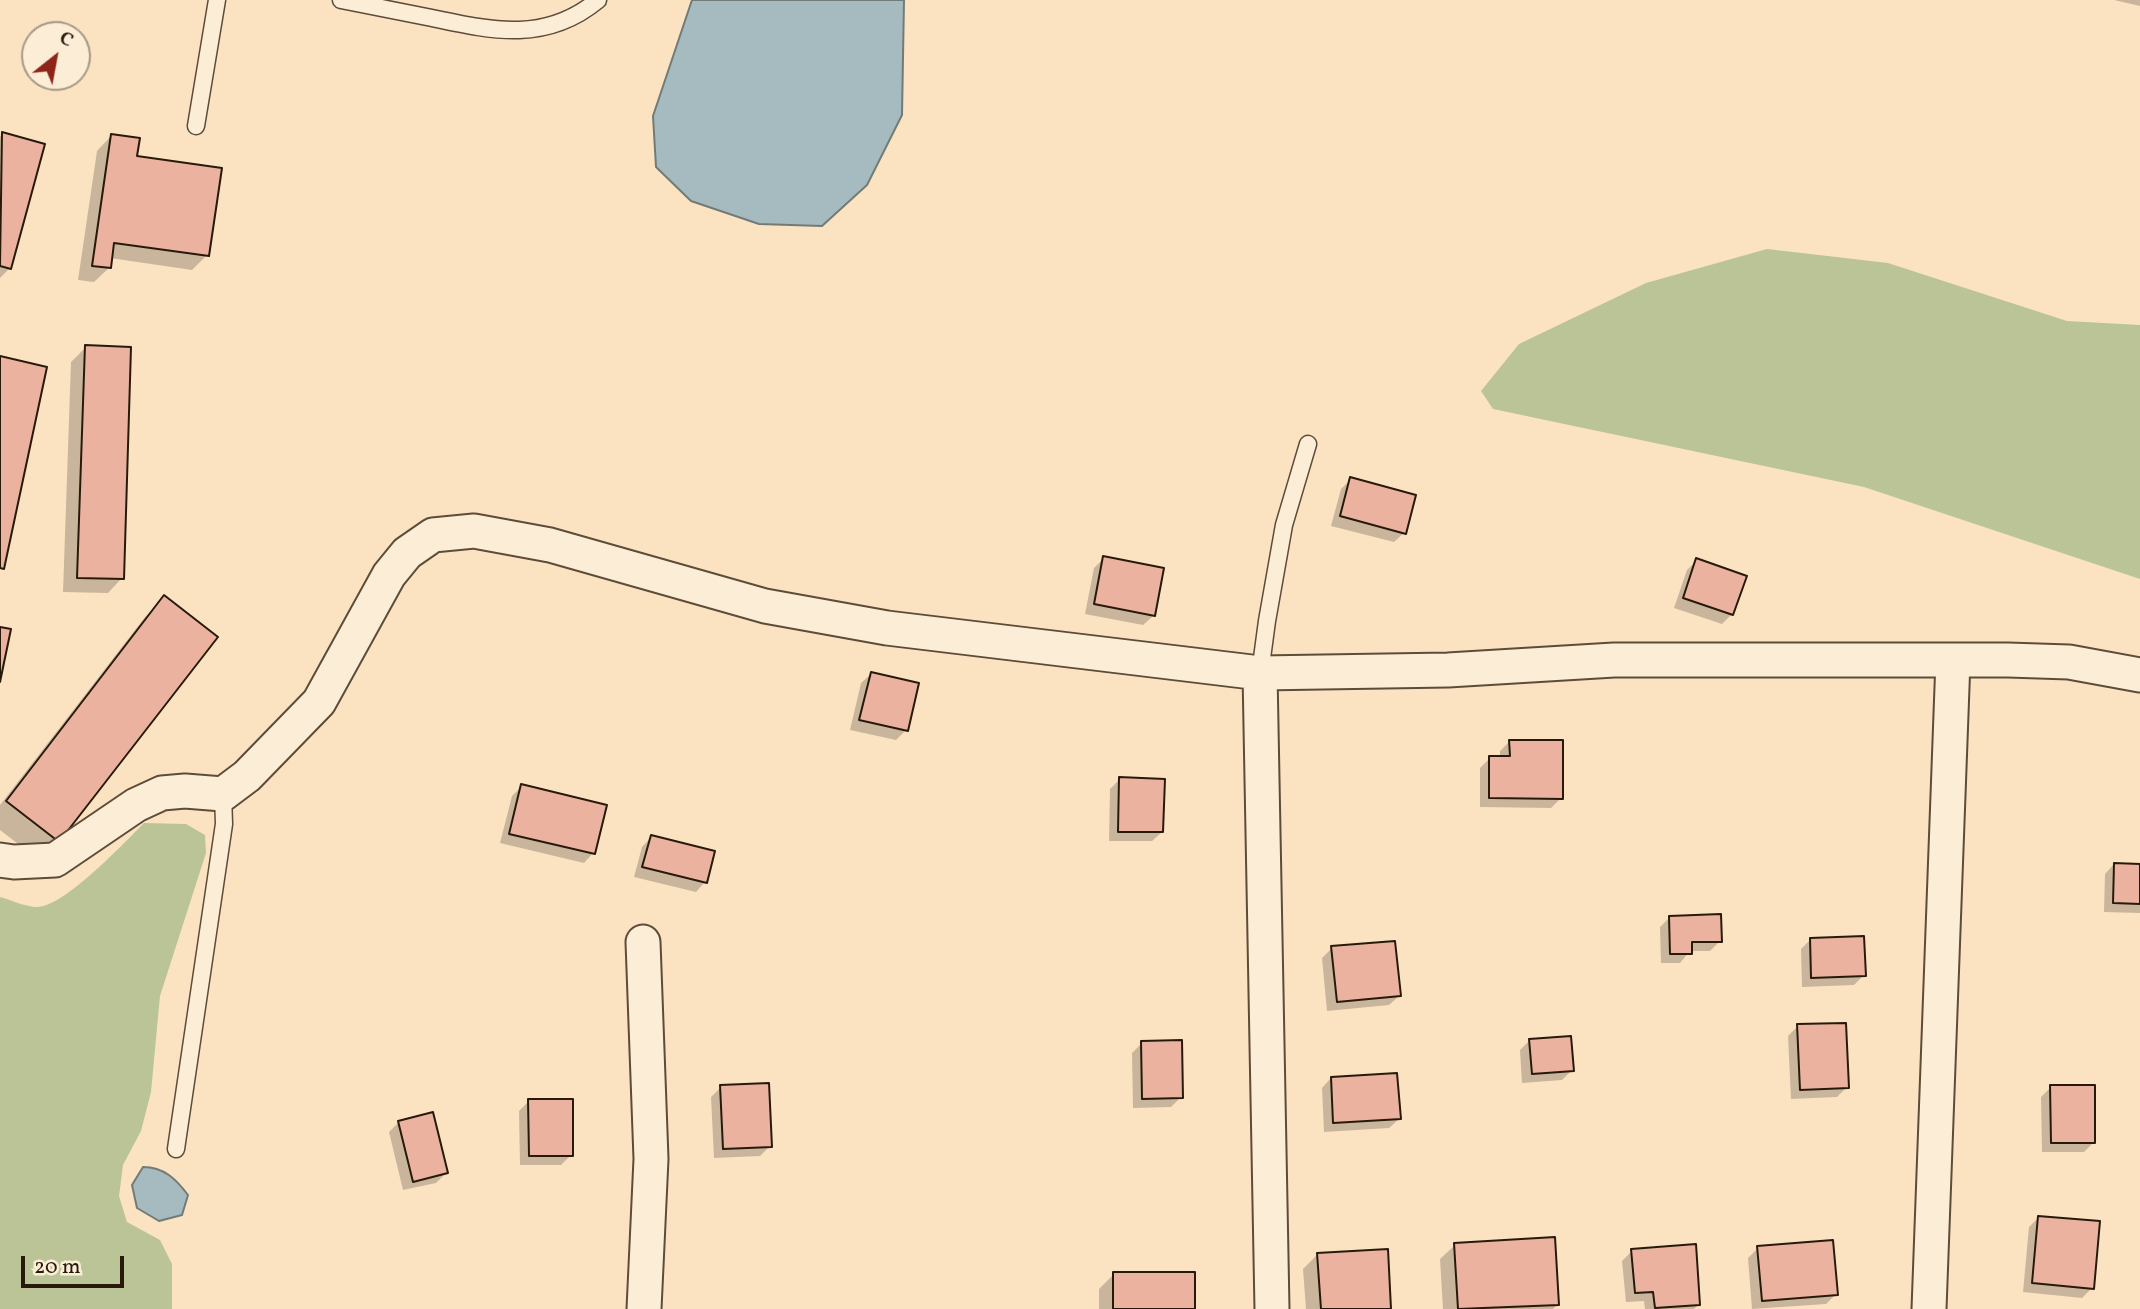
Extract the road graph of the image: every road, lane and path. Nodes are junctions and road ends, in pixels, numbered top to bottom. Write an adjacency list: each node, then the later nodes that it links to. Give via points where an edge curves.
1 (217, 0): 4 (lane)
2 (341, 0): 3 (lane, via 492,31 531,30 580,15)
3 (598, 0)
4 (197, 126)
5 (1308, 444): 7 (lane, via 1284,525)
6 (1953, 660): 7 (street, via 1614,660 1448,670); 8 (street, via 2069,662); 15 (street)
7 (1261, 673): 9 (street, via 887,628 765,606 550,545 474,531 433,535 407,553 389,575 319,702 247,776); 14 (street)
8 (2140, 675)
9 (223, 794): 10 (street, via 162,793 136,805 55,860); 12 (lane, via 224,824)
10 (0, 860)
11 (643, 942): 13 (street, via 652,1159)
12 (176, 1149)
13 (644, 1309)
14 (1272, 1309)
15 (1929, 1309)

